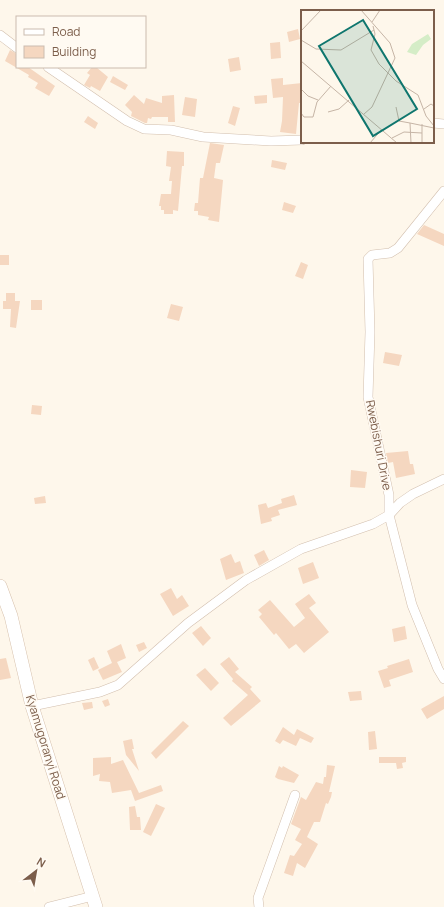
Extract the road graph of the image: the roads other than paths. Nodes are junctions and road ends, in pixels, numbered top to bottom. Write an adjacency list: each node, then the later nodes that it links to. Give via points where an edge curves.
1 (0, 35): 2 (street)
2 (16, 47)
3 (49, 68): 6 (street, via 127,121 144,129 271,142)
4 (434, 123): 5 (street)
5 (444, 124)
6 (301, 140)
7 (444, 191): 9 (street, Rwebishuri Drive, via 398,248 390,253 372,255 368,259 368,397 389,494)
8 (444, 479): 9 (street, via 413,494)
9 (389, 515): 11 (street, Rwebishuri Drive, via 412,605); 12 (street, via 373,524 301,549 246,580 188,623 118,685 100,692)
10 (0, 586): 12 (street, Kyamugoranyi Road, via 11,616)
11 (444, 679)
12 (32, 706): 14 (street, Kyamugoranyi Road)
13 (295, 795): 16 (street, via 258,898)
14 (94, 902): 15 (street)
15 (49, 907)
16 (258, 907)

